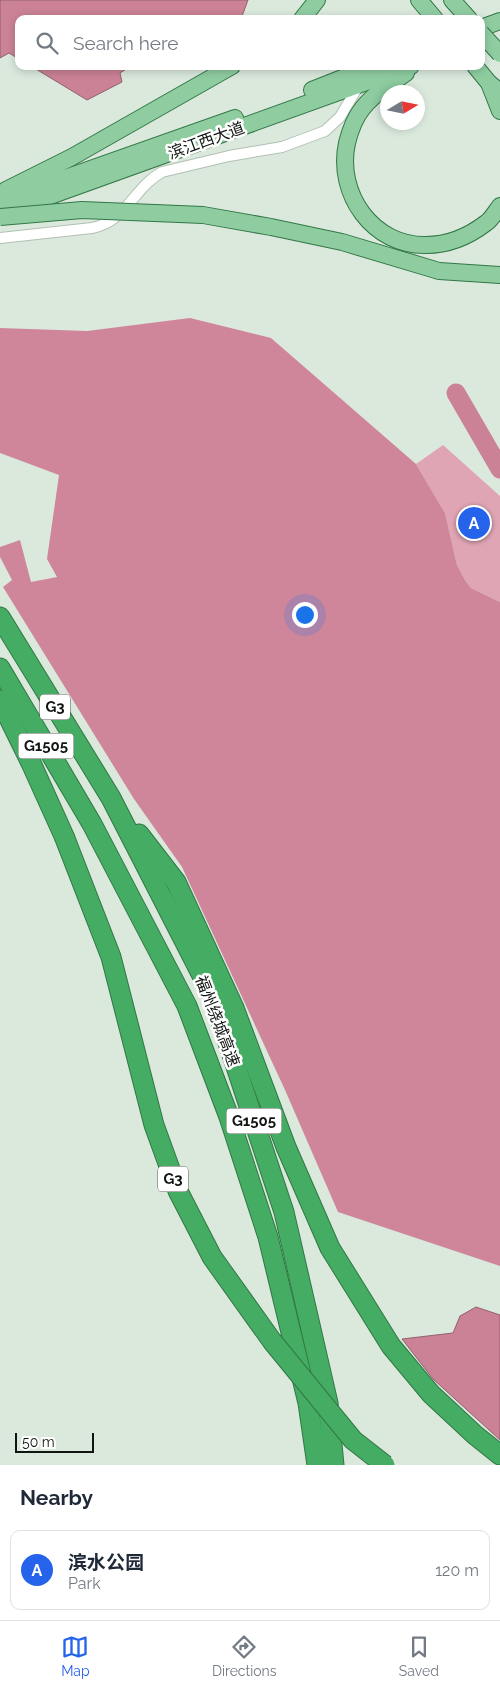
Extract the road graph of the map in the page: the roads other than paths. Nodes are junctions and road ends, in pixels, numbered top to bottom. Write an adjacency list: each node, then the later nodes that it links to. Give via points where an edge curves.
1 (317, 0): 4 (main road)
2 (419, 0): 5 (main road)
3 (452, 0): 6 (main road)
4 (305, 15)
5 (432, 15)
6 (465, 15)
7 (500, 22): 8 (main road)
8 (485, 27)
9 (485, 37): 12 (main road, bridge)
10 (500, 37): 11 (main road)
11 (485, 42)
12 (500, 54)
13 (225, 70): 22 (main road, via 72,157)
14 (364, 70): 20 (main road, 滨江西大道)
15 (400, 70): 18 (main road, 滨江西大道)
16 (411, 70): 24 (main road, via 369,101 357,116 346,148 345,174 355,203 383,232 425,246 464,237 488,222)
17 (478, 70): 19 (main road)
18 (359, 84): 20 (main road, 滨江西大道); 26 (street, via 340,118 325,131 282,147 162,172 116,219 105,225)
19 (494, 88): 21 (main road)
20 (299, 100): 23 (main road, 滨江西大道); 25 (main road, 滨江西大道)
21 (500, 111)
22 (0, 193)
23 (0, 201)
24 (500, 206)
25 (0, 216): 27 (main road, bridge, via 82,210 203,216 342,242 439,271)
26 (0, 238)
27 (500, 275)
28 (0, 617): 31 (highway, 福州绕城高速 / G3)
29 (0, 668): 33 (highway, 福州绕城高速 / G1505, bridge, via 92,824 187,1006 229,1117 268,1237 308,1402)
30 (0, 700): 35 (highway, G3, bridge, via 64,836 111,957 154,1125 178,1191 212,1257 256,1320 353,1440)
31 (111, 798): 32 (highway, G3, via 176,882 234,1008 286,1147 330,1248 391,1346 431,1394); 34 (highway, 福州绕城高速 / G1505, bridge, via 213,997 284,1212 328,1403)
32 (500, 1455)
33 (317, 1465)
34 (334, 1465)
35 (385, 1465)

